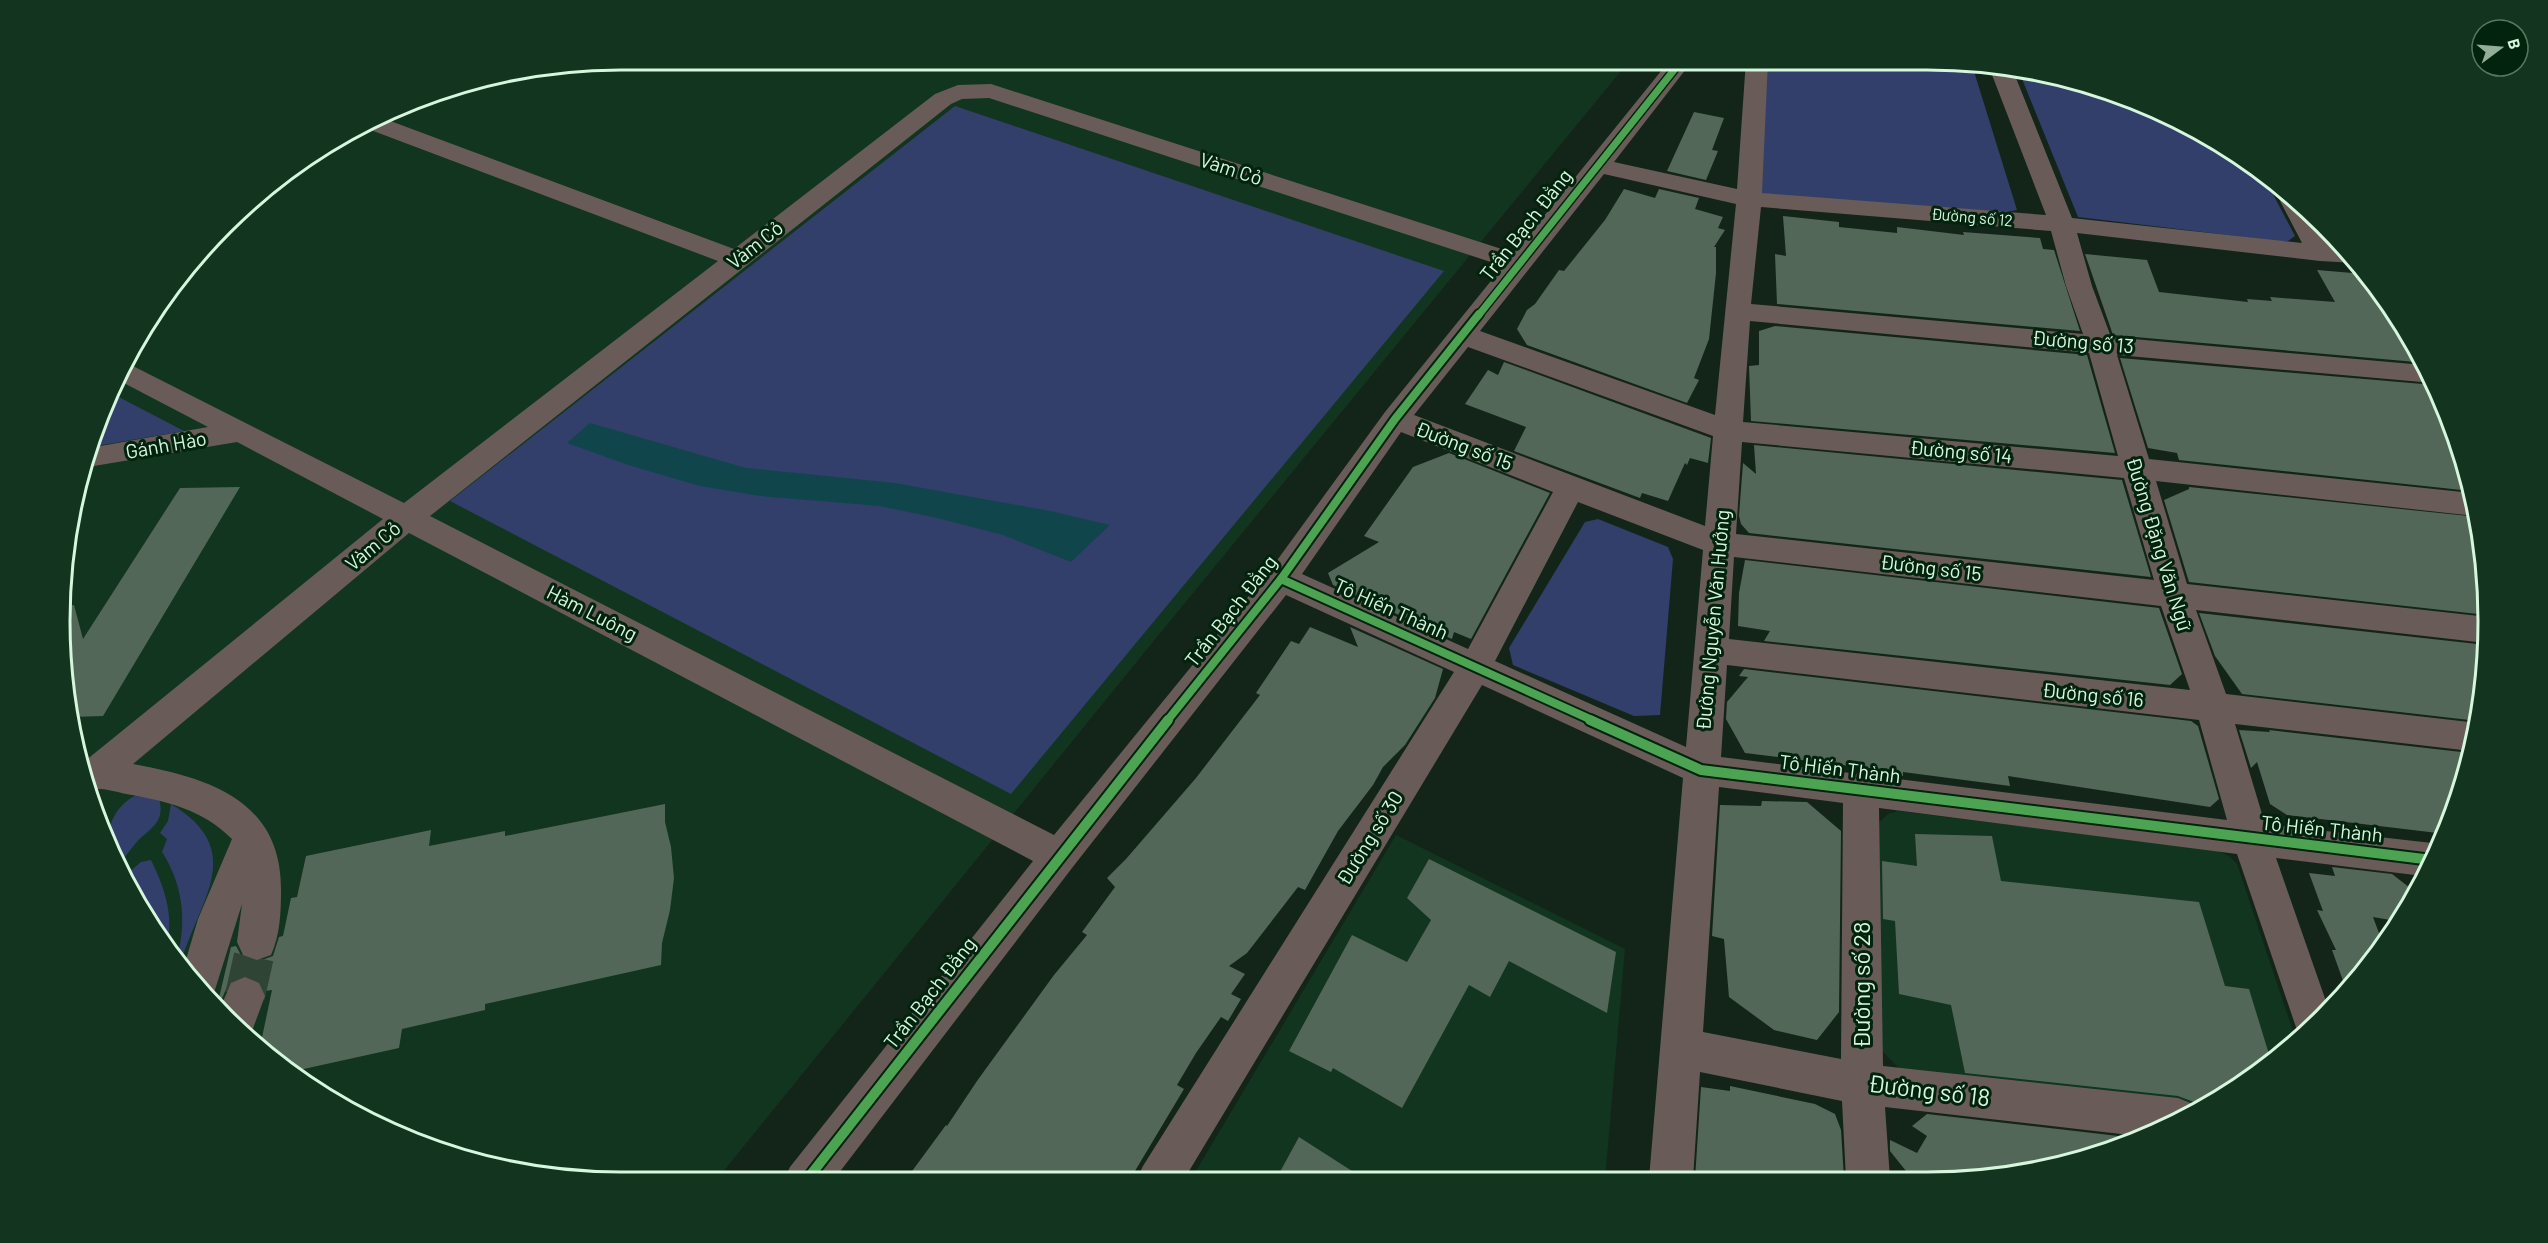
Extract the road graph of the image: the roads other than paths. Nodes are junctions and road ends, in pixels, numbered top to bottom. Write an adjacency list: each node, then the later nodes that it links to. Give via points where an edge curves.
1 (1674, 70): 5 (street, Trần Bạch Đằng)
2 (1756, 70): 6 (street, Đường Nguyễn Văn Hưởng)
3 (2004, 76): 8 (street, Đường Đặng Văn Ngữ)
4 (381, 126): 11 (street)
5 (1596, 165): 6 (street, Đường số 12); 12 (street, Trần Bạch Đằng)
6 (1749, 199): 8 (street, Đường số 12); 13 (street, Đường Nguyễn Văn Hưởng)
7 (2301, 217): 9 (street)
8 (2062, 224): 9 (street, Đường số 12); 15 (street, Đường Đặng Văn Ngữ)
9 (2320, 254): 10 (street, Đường số 12)
10 (2338, 255)
11 (737, 259): 12 (street, Vàm Cỏ, via 943,99 977,90); 25 (street, Vàm Cỏ)
12 (1519, 263): 14 (street, Trần Bạch Đằng)
13 (1737, 311): 15 (street, Đường số 13); 20 (street, Đường Nguyễn Văn Hưởng)
14 (1463, 335): 18 (street, Trần Bạch Đằng); 20 (street, Đường số 14)
15 (2100, 344): 17 (street, Đường số 13); 22 (street, Đường Đặng Văn Ngữ)
16 (129, 374): 19 (street, Hàm Luông)
17 (2419, 374)
18 (1395, 419): 23 (street, Đường số 15); 27 (street, Trần Bạch Đằng)
19 (242, 431): 21 (street, Gánh Hào); 25 (street, Hàm Luông)
20 (1728, 431): 22 (street, Đường số 14); 26 (street, Đường Nguyễn Văn Hưởng)
21 (96, 457)
22 (2135, 468): 24 (street, Đường số 14); 28 (street, Đường Đặng Văn Ngữ)
23 (1570, 488): 26 (street, Đường số 15); 31 (street, Đường số 30)
24 (2465, 504)
25 (407, 517): 35 (street, Vàm Cỏ); 39 (street, Hàm Luông)
26 (1719, 544): 28 (street, Đường số 15); 30 (street, Đường Nguyễn Văn Hưởng)
27 (1281, 579): 31 (street, Tô Hiến Thành); 39 (street, Trần Bạch Đằng)
28 (2174, 596): 29 (street, Đường số 15); 32 (street, Đường Đặng Văn Ngữ)
29 (2478, 629)
30 (1711, 650): 32 (street, Đường số 16); 34 (street, Đường Nguyễn Văn Hưởng)
31 (1475, 667): 34 (street, Tô Hiến Thành); 48 (street, Đường số 30)
32 (2213, 708): 33 (street, Đường số 16); 38 (street, Đường Đặng Văn Ngữ)
33 (2465, 736)
34 (1701, 770): 36 (street, Tô Hiến Thành); 44 (street, Đường Nguyễn Văn Hưởng)
35 (93, 778): 37 (street, via 169,787 194,795 221,807 242,824)
36 (1861, 790): 38 (street, Tô Hiến Thành); 45 (street, Đường số 28)
37 (251, 838): 41 (street, via 262,876); 42 (street, via 217,919)
38 (2251, 839): 40 (street, Tô Hiến Thành); 43 (street, Đường Đặng Văn Ngữ)
39 (1059, 856): 47 (street, Trần Bạch Đằng)
40 (2422, 864)
41 (257, 942)
42 (201, 977)
43 (2311, 1016)
44 (1682, 1048): 45 (street, Đường số 18); 49 (street, Đường Nguyễn Văn Hưởng)
45 (1862, 1084): 46 (street, Đường số 18); 50 (street, Đường số 28)
46 (2166, 1118)
47 (813, 1172)
48 (1164, 1172)
49 (1672, 1172)
50 (1868, 1172)

